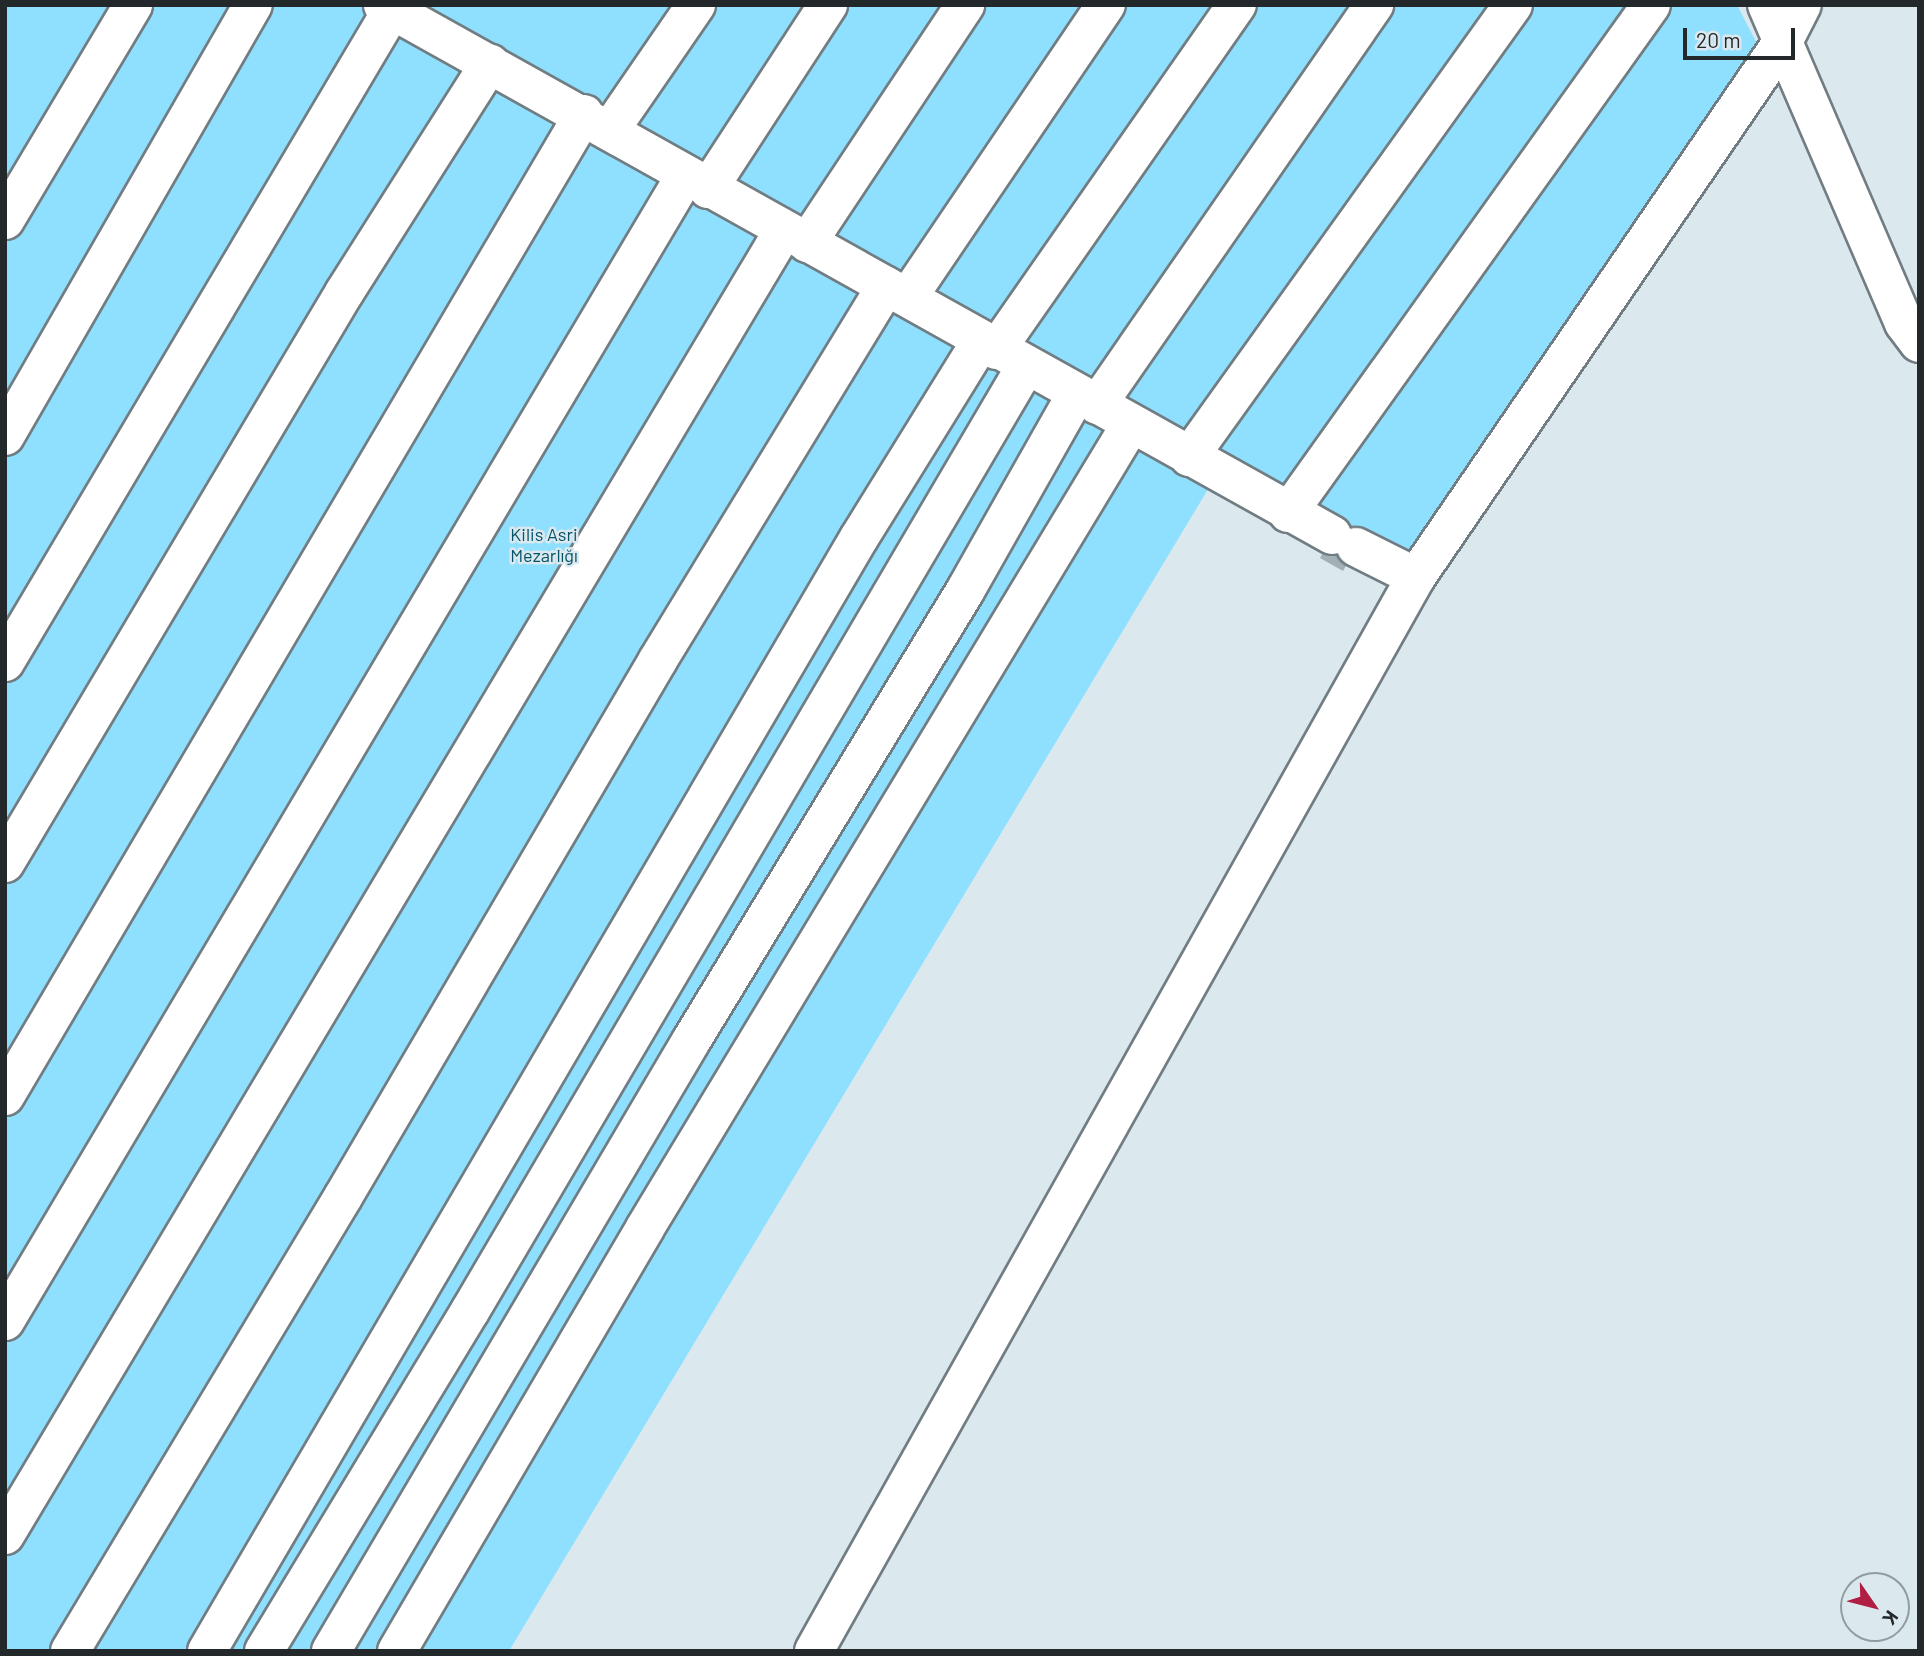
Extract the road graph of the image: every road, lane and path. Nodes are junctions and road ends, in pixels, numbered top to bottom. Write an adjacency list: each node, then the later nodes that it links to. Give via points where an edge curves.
1 (133, 5): 18 (street)
2 (253, 5): 25 (street)
3 (696, 5): 16 (street)
4 (828, 5): 17 (street)
5 (965, 5): 19 (street)
6 (1106, 5): 20 (street)
7 (1237, 5): 22 (street)
8 (1374, 5): 23 (street)
9 (1513, 5): 26 (street)
10 (1651, 5): 27 (street)
11 (1767, 5): 14 (street)
12 (1824, 5): 14 (street)
13 (406, 12): 15 (street); 29 (street)
14 (1793, 22): 21 (street, via 1904,323); 28 (street)
15 (490, 63): 16 (street); 30 (street, via 337,304)
16 (597, 122): 17 (street); 31 (street)
17 (696, 183): 19 (street); 32 (street)
18 (5, 220)
19 (795, 236): 20 (street); 33 (street)
20 (897, 292): 22 (street); 36 (street, via 672,637)
21 (1919, 343)
22 (1001, 352): 23 (street); 37 (street, via 859,538); 38 (street, via 484,1288)
23 (1087, 399): 24 (street); 34 (street, via 698,1029)
24 (1132, 424): 26 (street); 35 (street, via 738,1073)
25 (5, 436)
26 (1189, 457): 27 (street)
27 (1289, 513): 28 (street)
28 (1416, 577): 41 (street)
29 (5, 662)
30 (5, 863)
31 (5, 1096)
32 (5, 1321)
33 (5, 1535)
34 (374, 1577): 35 (street); 39 (street)
35 (423, 1607): 40 (street)
36 (70, 1651)
37 (207, 1651)
38 (264, 1651)
39 (331, 1651)
40 (397, 1651)
41 (814, 1651)

